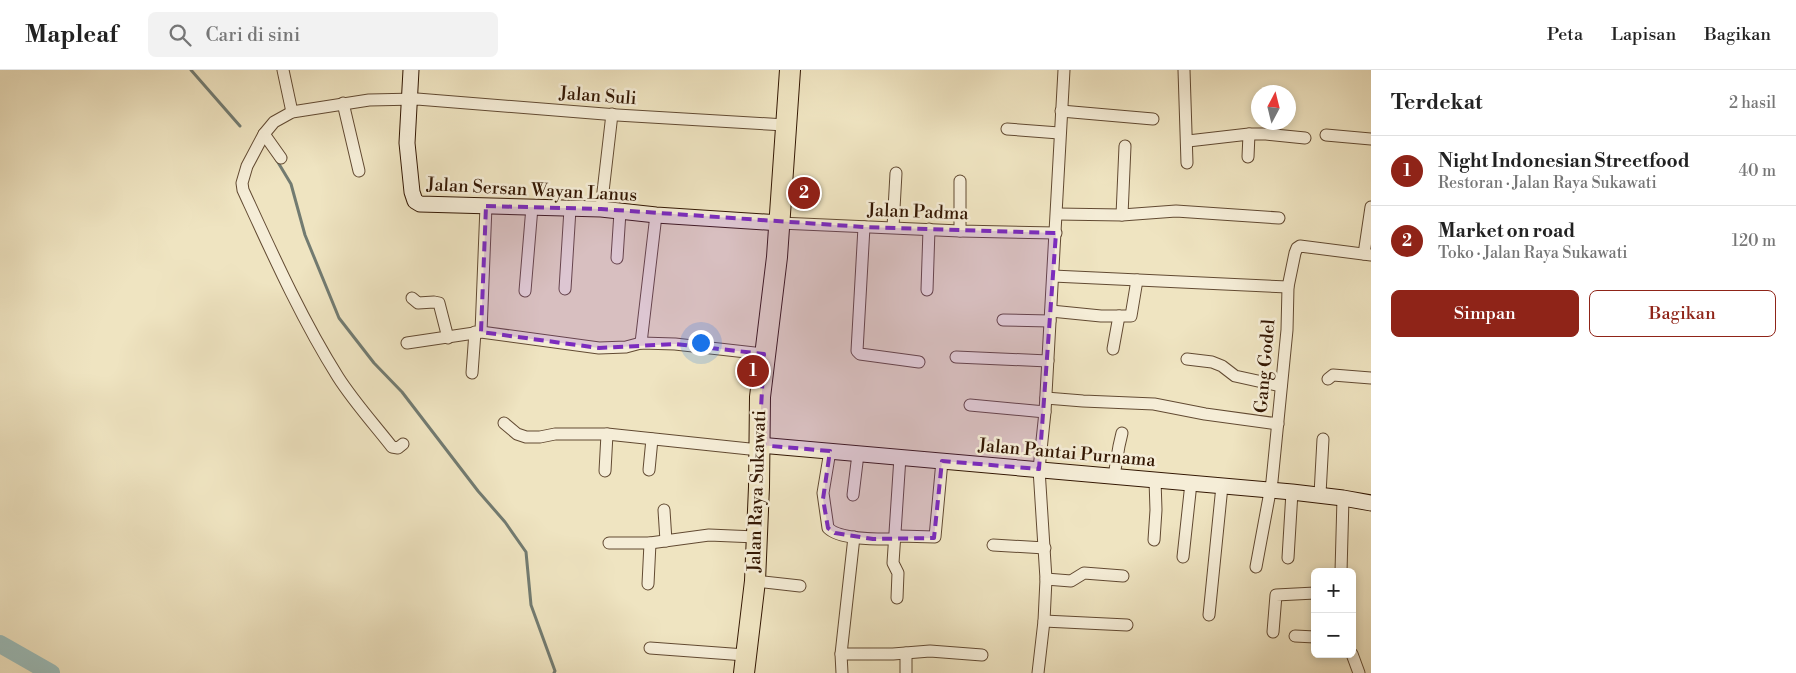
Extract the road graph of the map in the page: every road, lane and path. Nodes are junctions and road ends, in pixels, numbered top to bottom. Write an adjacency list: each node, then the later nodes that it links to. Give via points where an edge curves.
1 (283, 70): 9 (street)
2 (411, 70): 6 (street, Jalan Sersan Wayan Lanus)
3 (790, 70): 12 (highway, Jalan Raya Sukawati)
4 (1064, 70): 8 (street)
5 (1184, 70): 20 (street)
6 (409, 99): 7 (street, Jalan Suli); 10 (street, Jalan Suli); 28 (street, Jalan Sersan Wayan Lanus, via 407,143 415,201 428,205)
7 (343, 103): 9 (street, Jalan Suli); 25 (street)
8 (1061, 111): 11 (street); 14 (street)
9 (292, 112): 15 (street, via 274,122)
10 (612, 114): 12 (street, Jalan Suli); 32 (street)
11 (1153, 119)
12 (786, 125): 38 (highway, Jalan Raya Sukawati)
13 (1008, 129): 14 (street)
14 (1059, 133): 34 (street)
15 (264, 134): 23 (street); 79 (street, via 247,166 243,190 281,274 338,377 392,447 398,448)
16 (1249, 134): 18 (street); 20 (street); 22 (street)
17 (1326, 136): 19 (street)
18 (1306, 138)
19 (1371, 140)
20 (1188, 141): 24 (street)
21 (1125, 146): 36 (street)
22 (1248, 157)
23 (281, 158)
24 (1187, 163)
25 (359, 171)
26 (896, 173): 40 (street)
27 (960, 181): 42 (street)
28 (486, 206): 29 (street, Jalan Sersan Wayan Lanus); 56 (street)
29 (532, 207): 31 (street, Jalan Sersan Wayan Lanus); 51 (street)
30 (1371, 207): 44 (street)
31 (570, 209): 32 (street, Jalan Sersan Wayan Lanus); 49 (street)
32 (602, 209): 33 (street, Jalan Sersan Wayan Lanus)
33 (620, 212): 35 (street, Jalan Sersan Wayan Lanus); 45 (street)
34 (1057, 214): 36 (street); 43 (street)
35 (656, 215): 38 (street, Jalan Sersan Wayan Lanus); 59 (street)
36 (1122, 215): 37 (street, via 1176,211)
37 (1279, 218)
38 (780, 223): 39 (street, Jalan Padma); 61 (highway, Jalan Raya Sukawati)
39 (864, 227): 40 (street, Jalan Padma); 65 (street, via 858,352)
40 (892, 228): 41 (street, Jalan Padma)
41 (929, 229): 42 (street, Jalan Padma); 50 (street)
42 (960, 231): 43 (street, Jalan Padma)
43 (1056, 233): 46 (street)
44 (1368, 255): 48 (street, Gang Godel, via 1298,247)
45 (617, 258)
46 (1053, 276): 47 (street); 53 (street)
47 (1137, 280): 48 (street); 54 (street, via 1132,314)
48 (1288, 287): 69 (street, Gang Godel)
49 (565, 289)
50 (927, 290)
51 (524, 291)
52 (412, 298): 57 (street, via 418,303 439,303)
53 (1051, 316): 54 (street); 55 (street); 64 (street)
54 (1119, 316): 60 (street)
55 (1003, 320)
56 (478, 332): 57 (street); 59 (street, via 599,348 626,348); 66 (street)
57 (448, 338): 58 (street)
58 (406, 343)
59 (641, 343): 61 (street)
60 (1114, 348)
61 (764, 354): 80 (highway, Jalan Raya Sukawati)
62 (956, 357): 64 (street)
63 (1187, 359): 69 (street, via 1212,362 1235,376)
64 (1048, 361): 70 (street)
65 (919, 362)
66 (472, 373)
67 (1371, 378): 68 (street, via 1333,375)
68 (1328, 379)
69 (1280, 386): 74 (street, Gang Godel)
70 (1046, 398): 72 (street); 74 (street, via 1154,404)
71 (970, 405): 72 (street)
72 (1045, 412): 85 (street)
73 (504, 423): 75 (street, via 517,434 526,436)
74 (1278, 424): 92 (street, Gang Godel)
75 (607, 434): 77 (street); 87 (street)
76 (1122, 434): 88 (street)
77 (652, 439): 80 (street); 86 (street)
78 (1323, 439): 95 (street)
79 (403, 444)
80 (759, 448): 81 (street, Jalan Pantai Purnama); 99 (highway, Jalan Raya Sukawati)
81 (830, 451): 82 (street, Jalan Pantai Purnama); 100 (street, via 823,493 828,528)
82 (858, 454): 83 (street, Jalan Pantai Purnama); 94 (street)
83 (900, 457): 84 (street, Jalan Pantai Purnama); 101 (street)
84 (942, 461): 85 (street, Jalan Pantai Purnama); 101 (street, via 935,537 899,536)
85 (1039, 469): 88 (street, Jalan Pantai Purnama); 107 (street)
86 (649, 470)
87 (605, 471)
88 (1114, 476): 89 (street, Jalan Pantai Purnama)
89 (1156, 480): 90 (street, Jalan Pantai Purnama); 102 (street)
90 (1191, 483): 91 (street, Jalan Pantai Purnama); 108 (street)
91 (1222, 486): 92 (street, Jalan Pantai Purnama); 119 (street)
92 (1270, 490): 93 (street, Jalan Pantai Purnama); 110 (street, Gang Godel)
93 (1292, 492): 95 (street, Jalan Pantai Purnama); 109 (street)
94 (853, 494)
95 (1320, 494): 96 (street, Jalan Pantai Purnama)
96 (1343, 498): 97 (street, Jalan Pantai Purnama); 111 (street)
97 (1371, 503)
98 (664, 510): 103 (street)
99 (756, 537): 103 (street, via 709,535); 114 (highway, Jalan Raya Sukawati)
100 (854, 537): 101 (street); 127 (street)
101 (894, 540): 118 (street)
102 (1154, 540)
103 (666, 541): 105 (street)
104 (610, 542): 105 (street)
105 (650, 543): 115 (street)
106 (992, 545): 107 (street)
107 (1044, 548): 113 (street)
108 (1183, 557)
109 (1288, 558)
110 (1256, 567)
111 (1341, 568)
112 (1123, 576): 113 (street, via 1084,573 1071,581)
113 (1046, 579): 120 (street)
114 (755, 580): 116 (street); 130 (highway, Jalan Raya Sukawati)
115 (648, 584)
116 (800, 586)
117 (1311, 593): 122 (street, via 1276,595)
118 (897, 598)
119 (1209, 615)
120 (1044, 621): 121 (street); 133 (street)
121 (1127, 625)
122 (1273, 632)
123 (1295, 636): 124 (street)
124 (1311, 637)
125 (650, 648): 130 (street)
126 (906, 652): 127 (street); 128 (street); 132 (street)
127 (841, 654): 131 (street)
128 (982, 655)
129 (1353, 658): 134 (street)
130 (745, 664)
131 (842, 673)
132 (906, 673)
133 (1038, 673)
134 (1358, 673)

